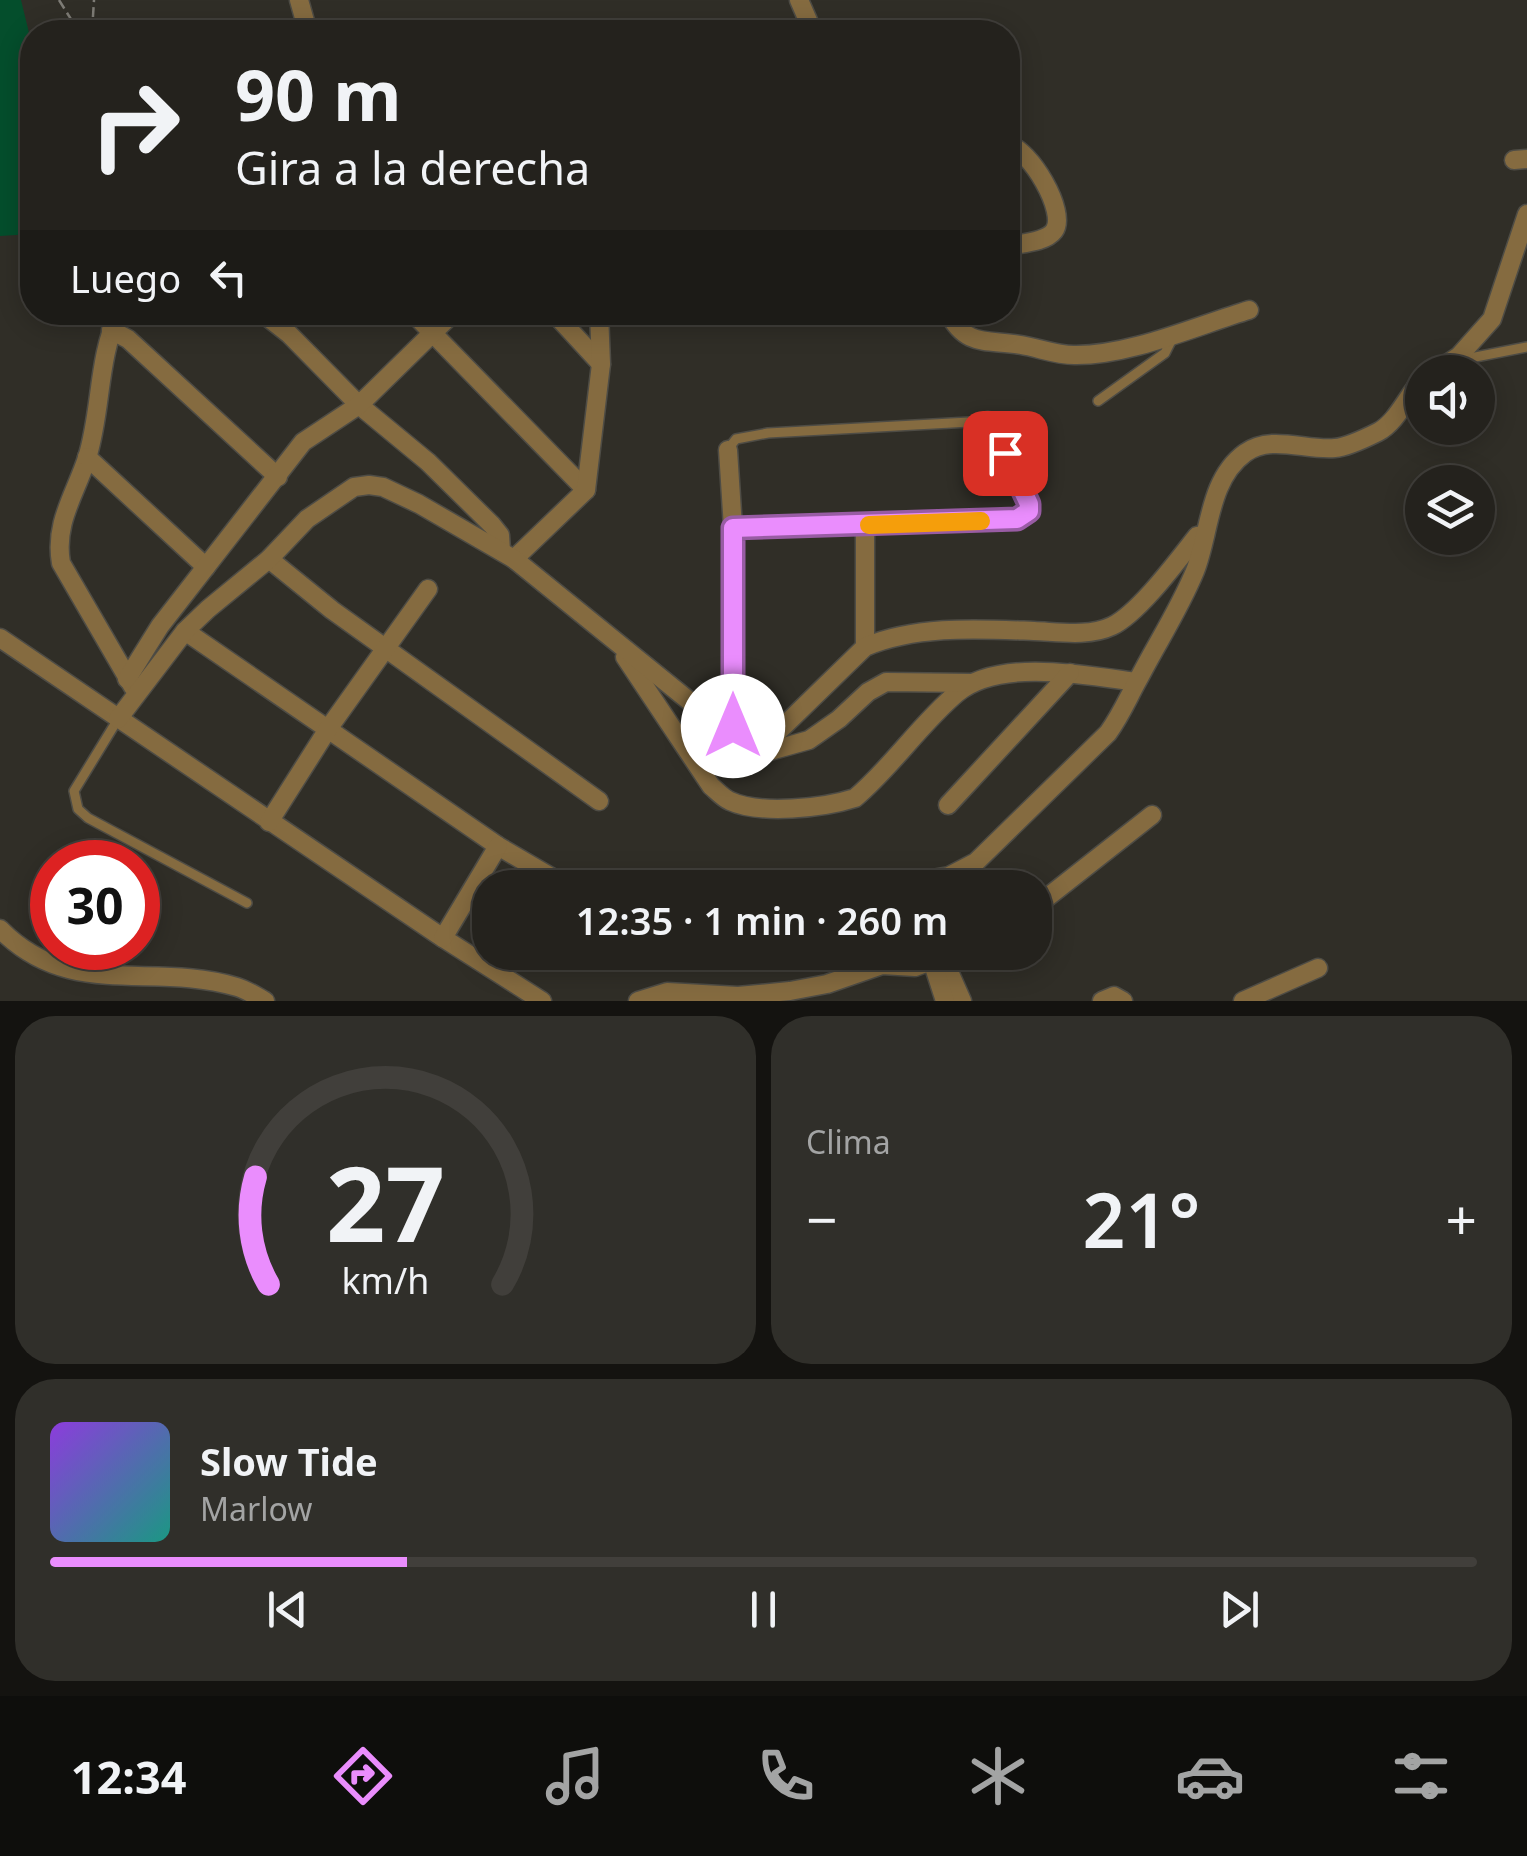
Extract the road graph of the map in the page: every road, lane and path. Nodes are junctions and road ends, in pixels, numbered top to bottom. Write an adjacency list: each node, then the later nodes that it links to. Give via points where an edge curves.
1 (1020, 151): 3 (street, via 1040,174 1057,223 1045,238)
2 (1527, 214): 16 (street, via 1492,319)
3 (1020, 243)
4 (1249, 310): 13 (street)
5 (114, 325): 24 (street)
6 (118, 325): 25 (street)
7 (279, 325): 21 (street)
8 (424, 325): 14 (street)
9 (442, 325): 14 (street)
10 (565, 325): 18 (street)
11 (600, 325): 18 (street)
12 (954, 325): 13 (street, via 982,343 1057,354 1094,354)
13 (1175, 333): 19 (lane, via 1165,353)
14 (433, 334): 21 (street); 26 (street)
15 (1527, 347): 17 (lane)
16 (1459, 355)
17 (1488, 355)
18 (602, 364): 26 (street)
19 (1098, 400)
20 (1405, 401): 29 (street, via 1381,431 1338,448 1283,444 1245,453 1219,489)
21 (360, 405): 25 (street, via 303,442); 30 (street, via 492,525)
22 (988, 421): 23 (lane, via 768,433 736,439); 27 (street, via 1029,504 1025,516)
23 (728, 450): 28 (street)
24 (87, 457): 32 (street); 42 (street, via 58,548)
25 (278, 477): 32 (street)
26 (586, 490): 30 (street)
27 (864, 525): 28 (street); 38 (street)
28 (733, 528): 46 (street)
29 (1204, 535): 38 (street, via 1105,628 970,629); 41 (street, via 1178,610)
30 (508, 555): 31 (street, via 419,504 370,485 354,487 307,519); 35 (street)
31 (269, 559): 34 (street); 37 (street)
32 (206, 567): 42 (street, via 160,626)
33 (428, 589): 37 (street)
34 (185, 631): 42 (street); 44 (street)
35 (610, 636): 40 (street, via 712,786 727,800 756,809 855,798); 46 (street, via 693,704)
36 (0, 638): 43 (street)
37 (384, 646): 44 (street); 47 (street)
38 (864, 647): 45 (street)
39 (1070, 673): 40 (street); 41 (street); 48 (street)
40 (973, 682): 45 (street, via 886,682 809,740 770,751)
41 (1136, 682): 53 (street, via 1108,733)
42 (132, 685): 43 (street)
43 (118, 718): 50 (street); 55 (lane, via 74,791 78,809)
44 (328, 729): 50 (street); 51 (street)
45 (763, 747): 46 (street, via 740,761)
46 (732, 758)
47 (600, 801)
48 (948, 805)
49 (1152, 815): 54 (street)
50 (270, 822): 57 (street)
51 (498, 846): 52 (street); 57 (street)
52 (539, 870)
53 (961, 870)
54 (1052, 894)
55 (248, 903)
56 (0, 930): 62 (street, via 31,957 88,976 173,977 238,987)
57 (443, 938): 63 (street)
58 (1318, 968): 69 (street)
59 (862, 970): 64 (street, via 790,991 667,992)
60 (944, 970): 65 (street)
61 (949, 970): 66 (street)
62 (265, 1001)
63 (542, 1001)
64 (638, 1001)
65 (946, 1001)
66 (962, 1001)
67 (1102, 1001): 68 (street)
68 (1123, 1001)
69 (1242, 1001)

